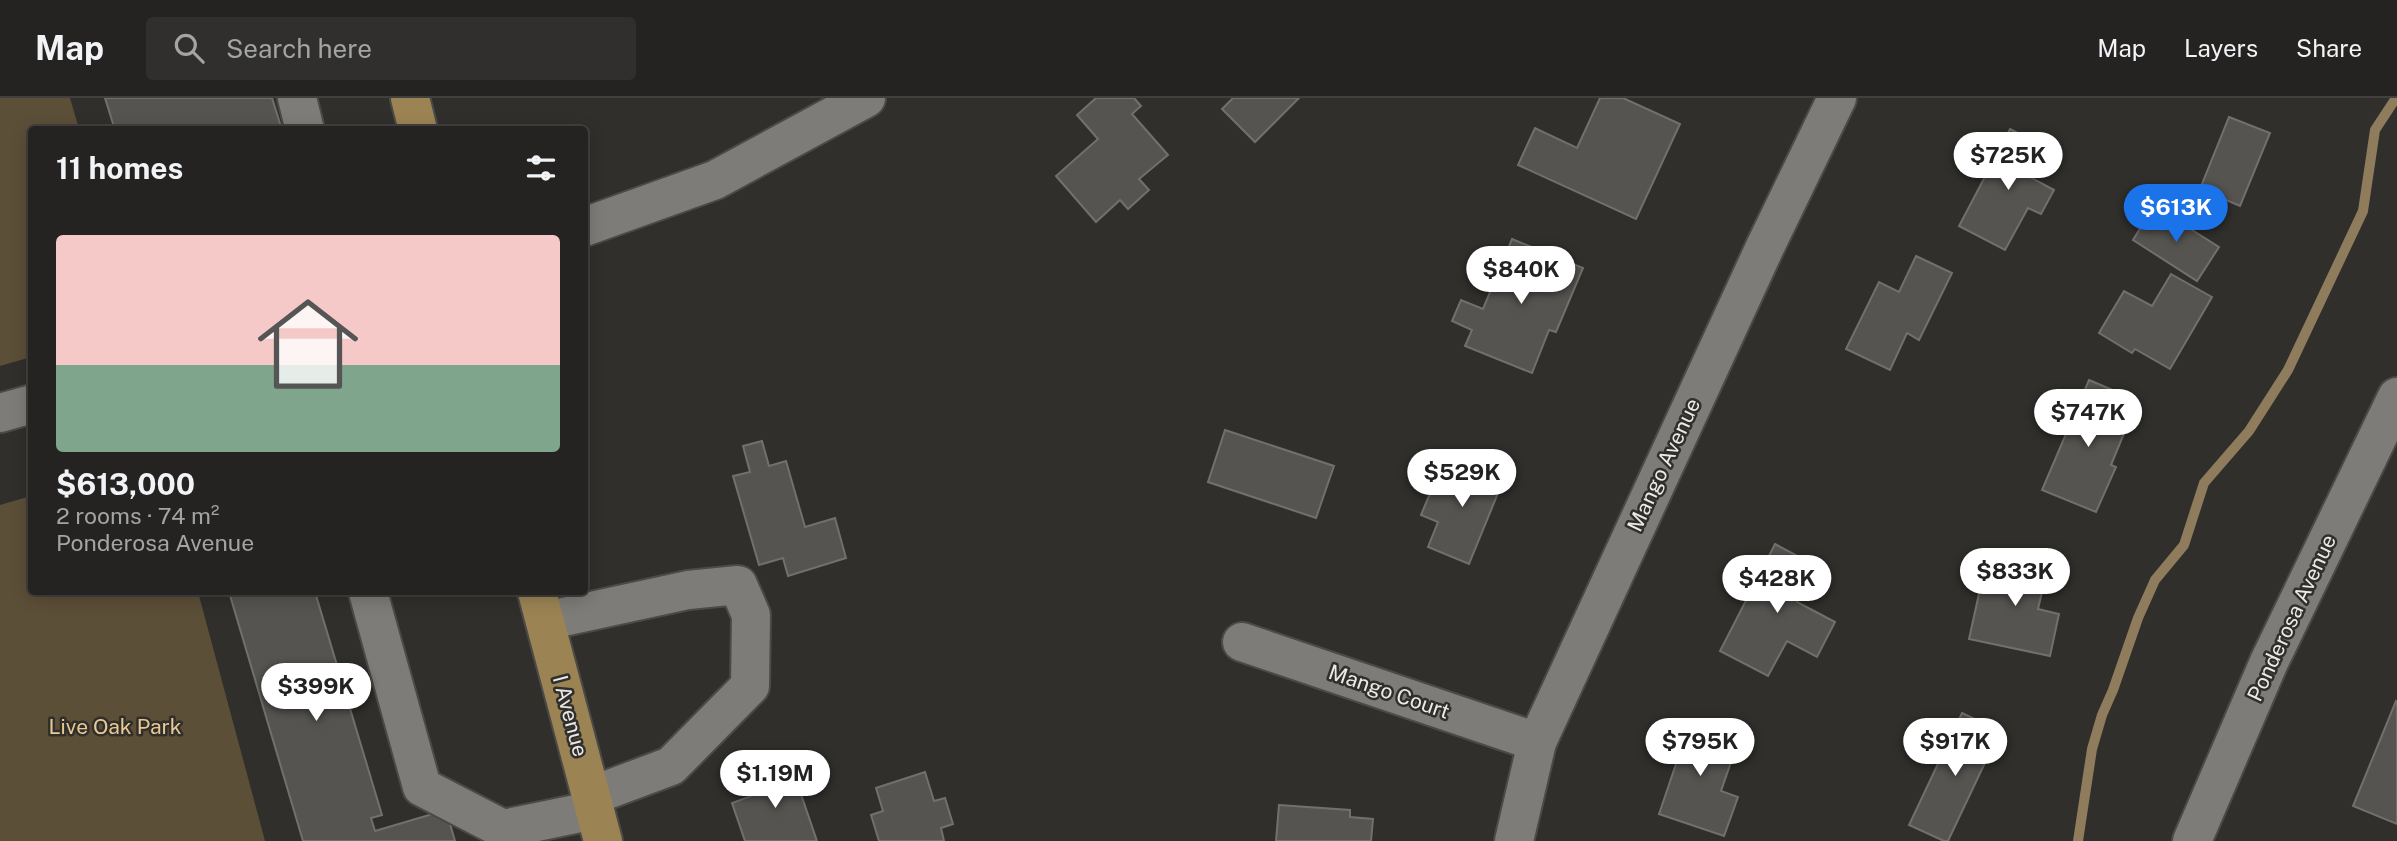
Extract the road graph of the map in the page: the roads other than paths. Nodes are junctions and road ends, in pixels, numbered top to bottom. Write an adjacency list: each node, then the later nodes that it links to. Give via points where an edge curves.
1 (297, 98): 5 (street)
2 (410, 98): 6 (main road)
3 (866, 98): 7 (street, via 715,180)
4 (1837, 98): 15 (street, Mango Avenue)
5 (304, 126)
6 (417, 126)
7 (588, 226)
8 (2397, 397): 11 (street, Ponderosa Avenue)
9 (28, 405): 10 (street)
10 (0, 413)
11 (2388, 439): 18 (street, Ponderosa Avenue, via 2269,662)
12 (369, 595): 16 (street, via 422,787 503,830)
13 (541, 606): 16 (main road, I Avenue); 16 (street, via 737,585 751,615 750,686 671,766)
14 (1242, 642): 15 (street, Mango Court)
15 (1537, 742): 17 (street, Mango Avenue)
16 (596, 816)
17 (1514, 841)
18 (2192, 841)

